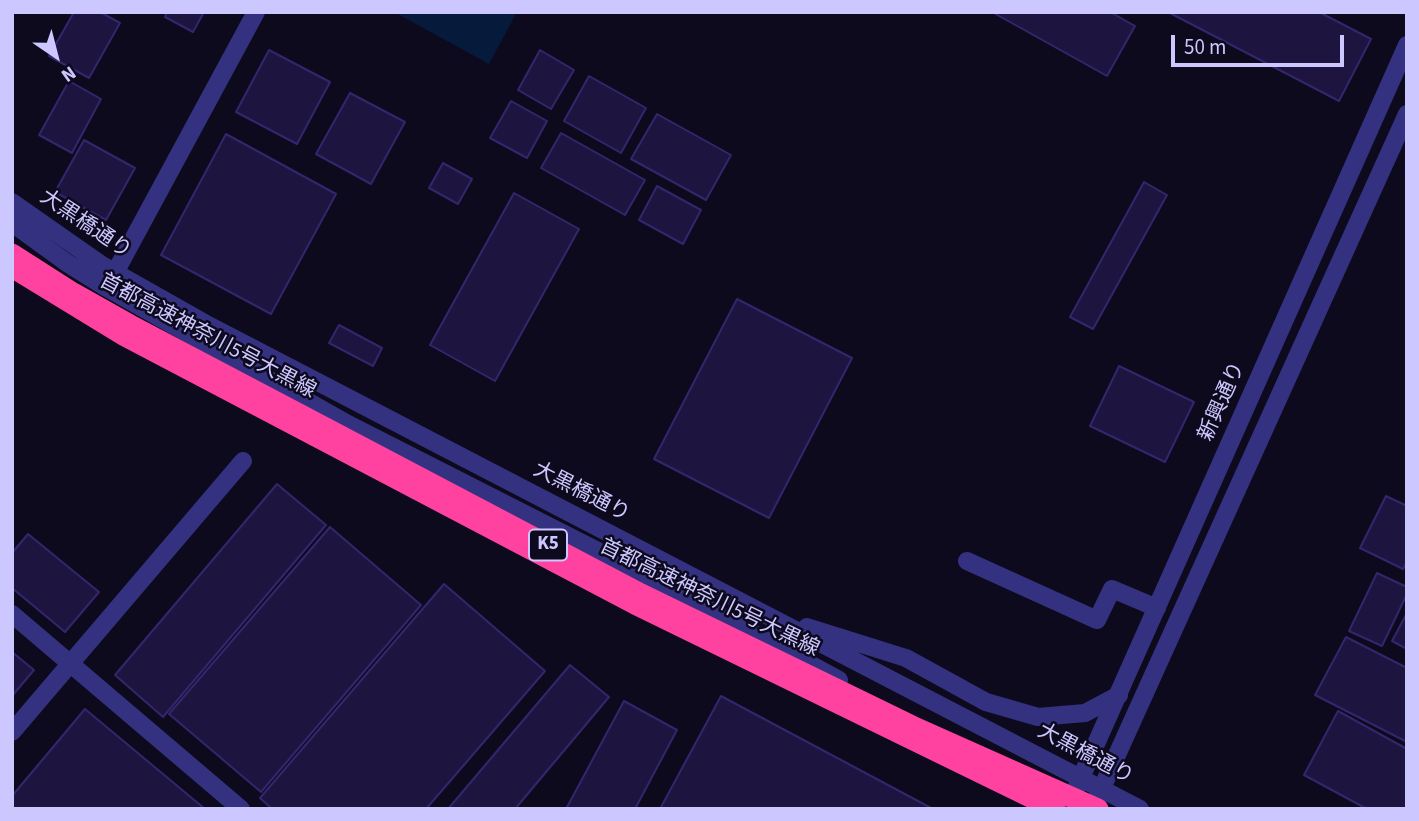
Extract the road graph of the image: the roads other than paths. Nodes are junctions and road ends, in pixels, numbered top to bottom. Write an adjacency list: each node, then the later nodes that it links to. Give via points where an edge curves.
1 (256, 12): 8 (street)
2 (1407, 45): 11 (street, 新興通り)
3 (1407, 114): 18 (street)
4 (12, 202): 8 (street, 大黒橋通り)
5 (12, 223): 8 (street, 大黒橋通り, via 66,263)
6 (12, 254): 18 (highway, 首都高速神奈川5号大黒線 / K5, bridge, via 130,325 641,594)
7 (12, 267): 18 (highway, 首都高速神奈川5号大黒線 / K5, via 125,336 635,604)
8 (110, 280): 12 (street, 大黒橋通り, via 209,326); 18 (street, 大黒橋通り, via 348,424)
9 (243, 461): 14 (street)
10 (967, 561): 11 (street, via 1097,620 1112,589)
11 (1157, 608): 15 (street, 新興通り)
12 (761, 612): 15 (street, via 905,658 986,702 1038,717 1085,713); 17 (street, 大黒橋通り)
13 (12, 614): 14 (street)
14 (70, 663): 16 (street); 19 (street)
15 (1119, 695): 17 (street, 新興通り)
16 (12, 732)
17 (1081, 778): 18 (street, 新興通り); 18 (street, 大黒橋通り)
18 (1084, 806): 20 (street, 大黒橋通り)
19 (242, 809)
20 (1139, 809)

